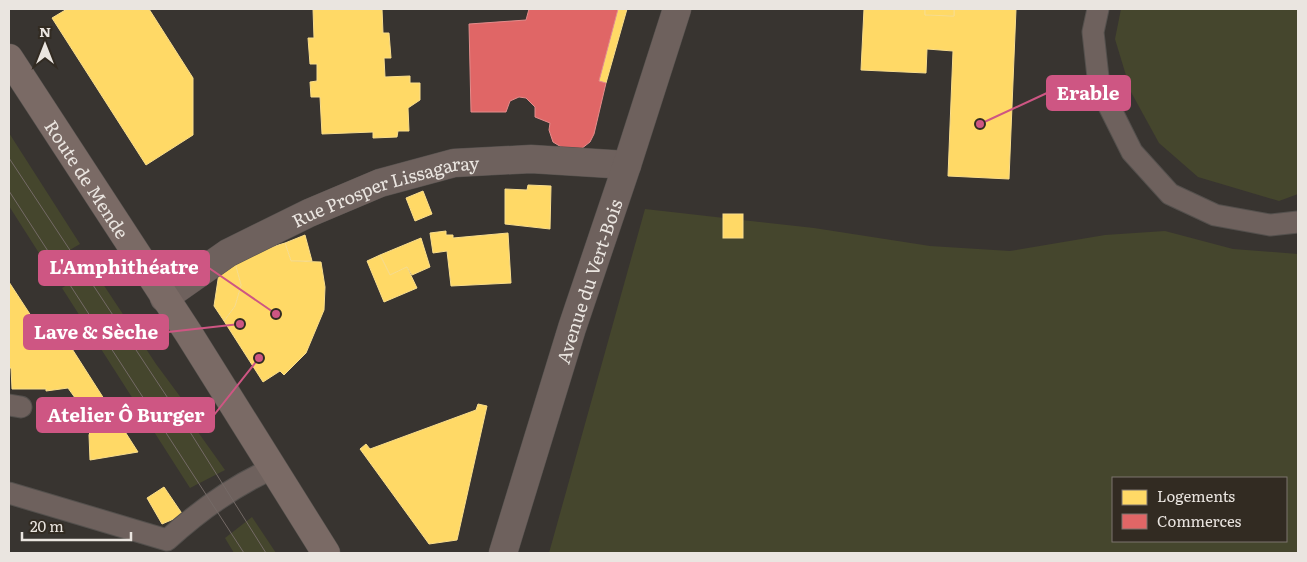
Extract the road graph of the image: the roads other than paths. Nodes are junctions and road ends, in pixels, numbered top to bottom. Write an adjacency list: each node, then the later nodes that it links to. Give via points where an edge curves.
1 (677, 9): 4 (street, Avenue du Vert-Bois)
2 (1098, 9): 5 (lane, via 1093,32 1099,86 1132,152 1170,194 1214,215 1270,225)
3 (9, 58): 6 (main road, Route de Mende)
4 (627, 165): 6 (street, Rue Prosper Lissagaray, via 532,159 454,163 380,183 228,253); 10 (street, Avenue du Vert-Bois)
5 (1298, 222)
6 (164, 298): 7 (main road, Route de Mende)
7 (274, 468): 8 (lane, via 249,478 206,507 167,540); 9 (main road, Route de Mende)
8 (9, 494)
9 (326, 553)
10 (502, 553)

